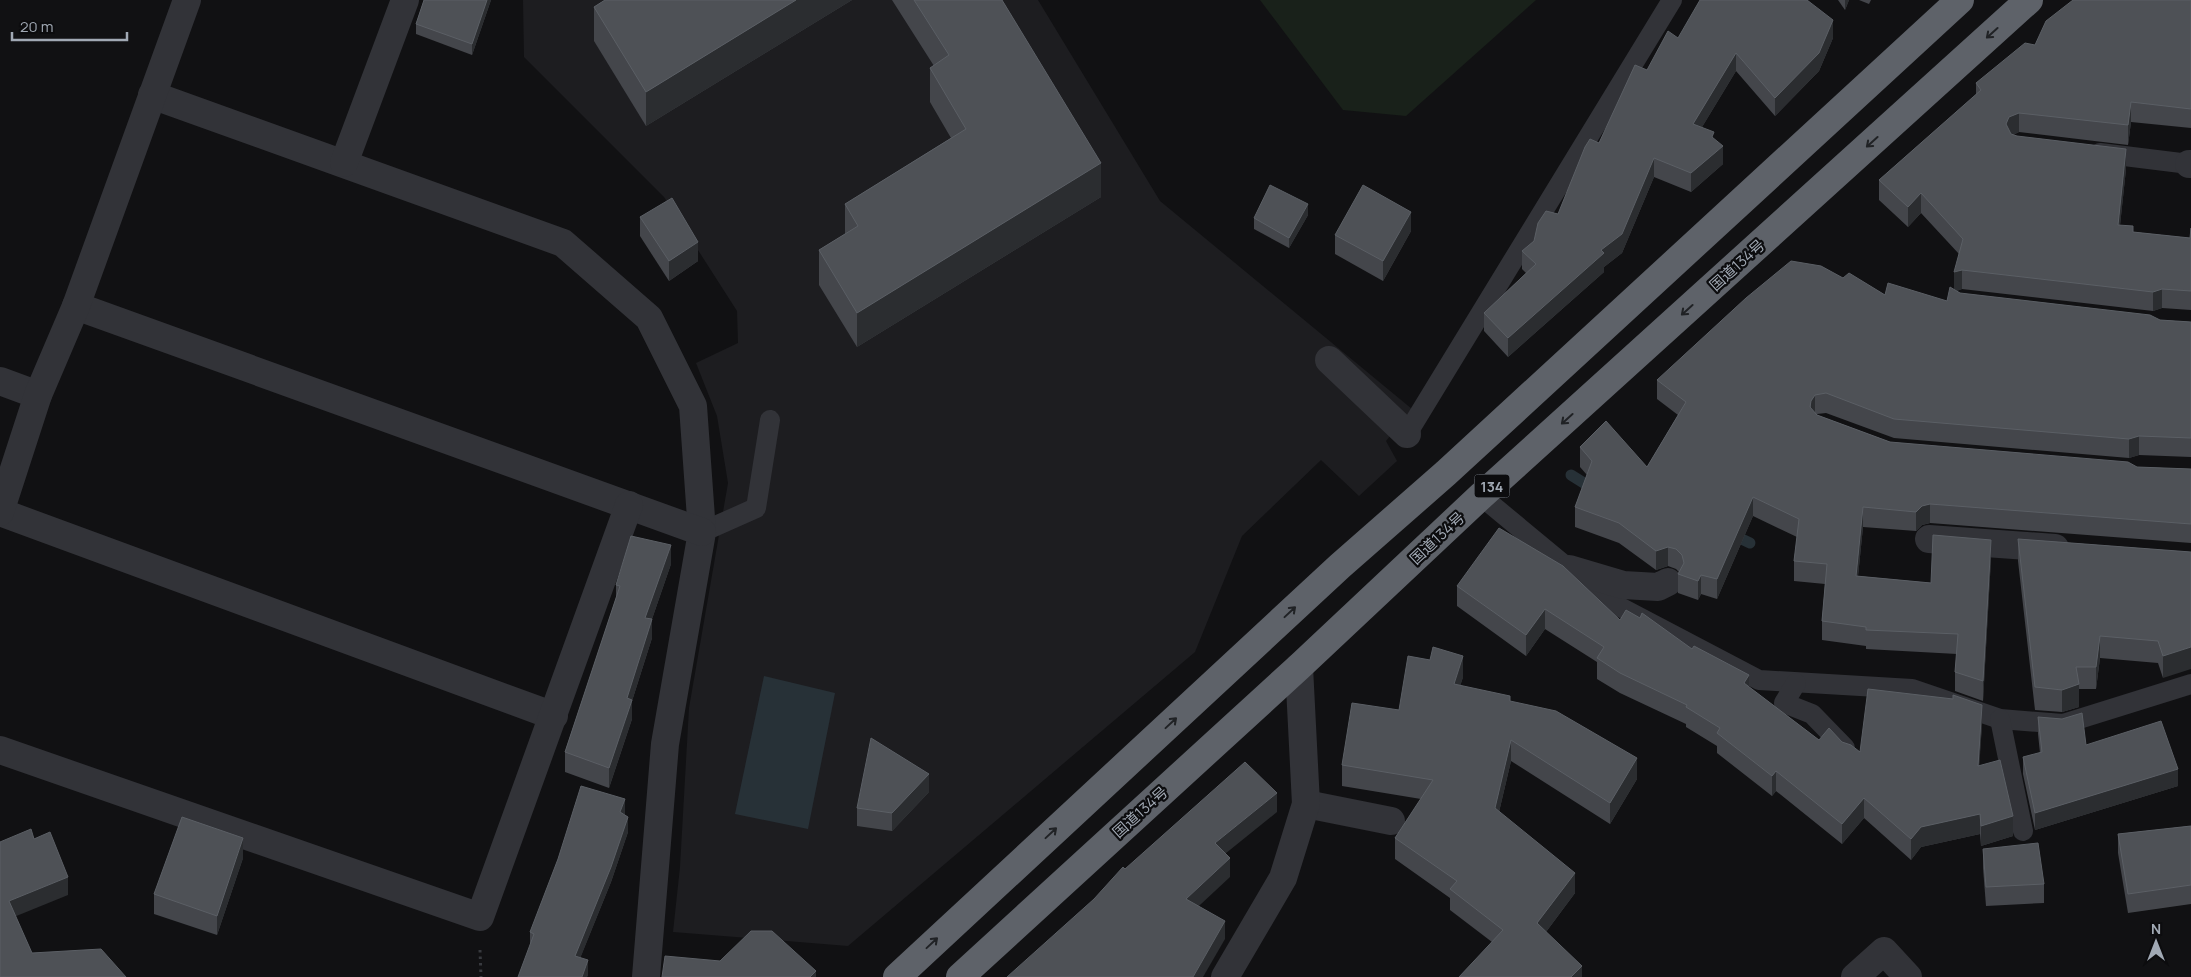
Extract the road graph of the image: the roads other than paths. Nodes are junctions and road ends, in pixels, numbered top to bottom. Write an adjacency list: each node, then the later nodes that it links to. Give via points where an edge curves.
1 (187, 0): 6 (street)
2 (405, 0): 8 (street)
3 (1672, 0): 15 (lane)
4 (1960, 0): 35 (highway, 134, one-way to 4, via 1340,566 1446,473)
5 (2029, 0): 16 (highway, 国道134号 / 134, one-way to 16)
6 (152, 95): 8 (street); 10 (street)
7 (2085, 152): 9 (lane)
8 (344, 163): 19 (street, via 563,243 649,318 693,406)
9 (2190, 164)
10 (76, 306): 13 (street); 17 (street)
11 (1329, 360): 15 (street)
12 (0, 381): 13 (street)
13 (38, 395): 18 (street)
14 (770, 420): 19 (lane, via 756,508)
15 (1407, 434)
16 (1482, 496): 22 (lane); 24 (highway, 国道134号 / 134)
17 (629, 505): 19 (street); 27 (street)
18 (0, 512): 27 (street)
19 (702, 532): 34 (street, via 665,744)
20 (1929, 539): 21 (street)
21 (2084, 551)
22 (1569, 569): 23 (street, via 1623,585 1658,587); 25 (lane, via 1620,606 1759,680)
23 (1668, 582)
24 (1299, 667): 31 (street); 36 (highway, 国道134号 / 134)
25 (1796, 683): 28 (lane, via 1912,689); 30 (lane, via 1784,703 1812,714)
26 (2190, 687): 28 (lane, via 2063,724)
27 (554, 716): 29 (street, via 480,917)
28 (2000, 719): 33 (lane)
29 (0, 750)
30 (1851, 754)
31 (1306, 804): 32 (street); 37 (street, via 1283,878)
32 (1391, 821)
33 (2023, 831)
34 (646, 977)
35 (897, 977)
36 (960, 977)
37 (1225, 977)
38 (1855, 977): 39 (street, via 1884,951)
39 (1908, 977)

